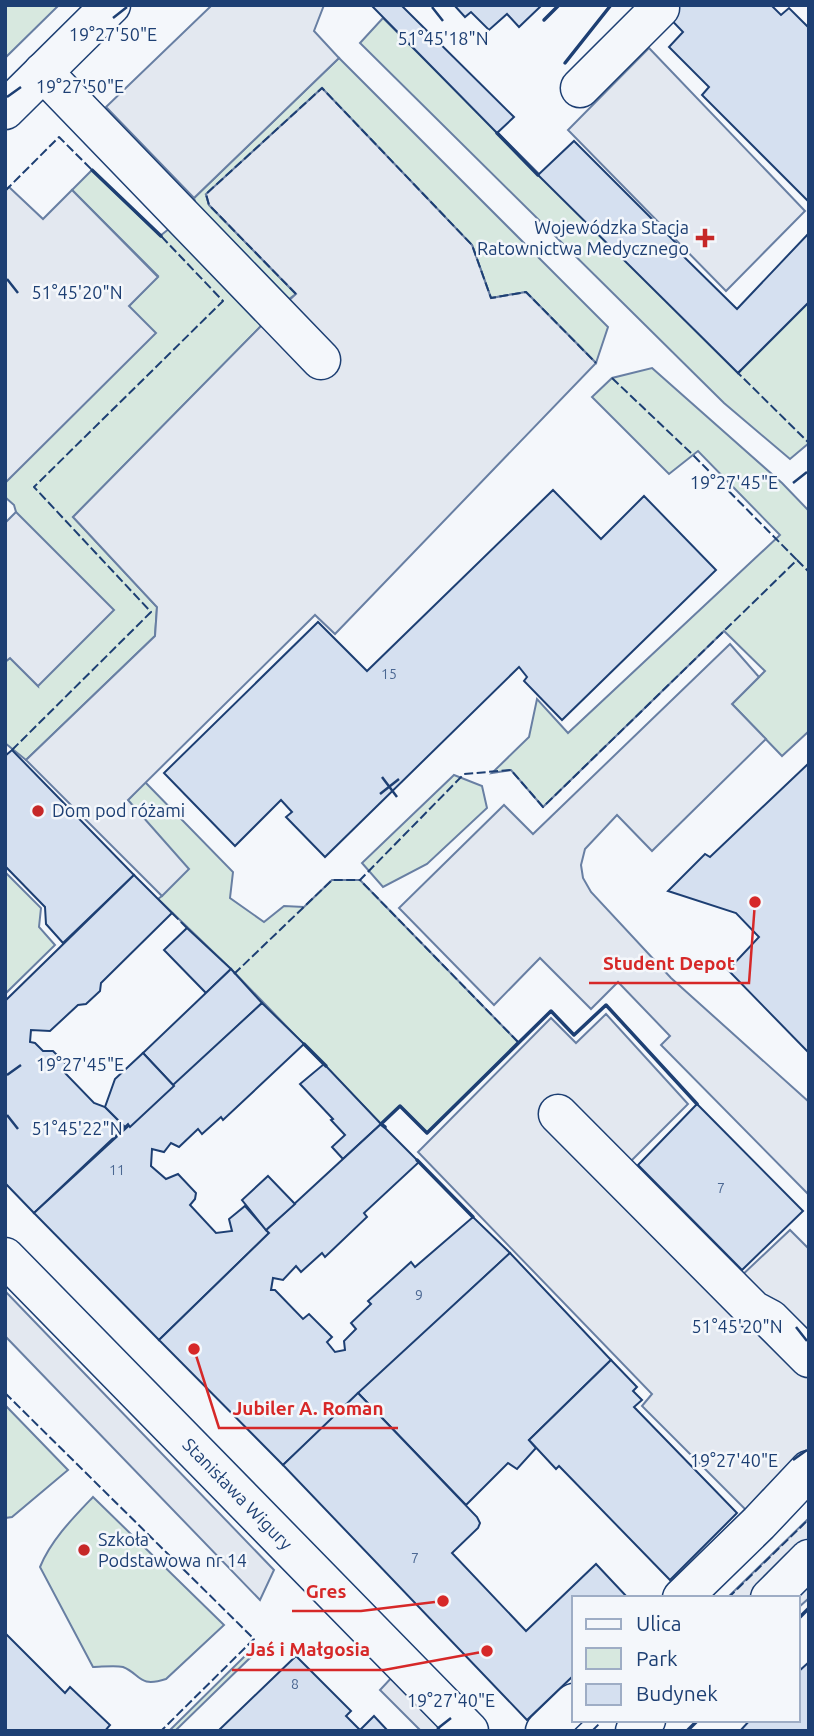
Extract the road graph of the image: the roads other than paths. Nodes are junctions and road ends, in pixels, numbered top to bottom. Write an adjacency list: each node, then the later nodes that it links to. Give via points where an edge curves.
1 (111, 5): 3 (street)
2 (660, 8): 4 (street)
3 (43, 72): 5 (street); 6 (street)
4 (580, 88)
5 (5, 110)
6 (321, 360)
7 (558, 1114): 9 (street, via 753,1310 770,1319)
8 (5, 1258): 15 (street, Stanisława Wigury)
9 (809, 1358)
10 (809, 1470): 12 (street)
11 (809, 1559): 13 (street)
12 (684, 1596)
13 (772, 1596)
14 (572, 1705): 16 (street)
15 (469, 1731)
16 (545, 1731)

